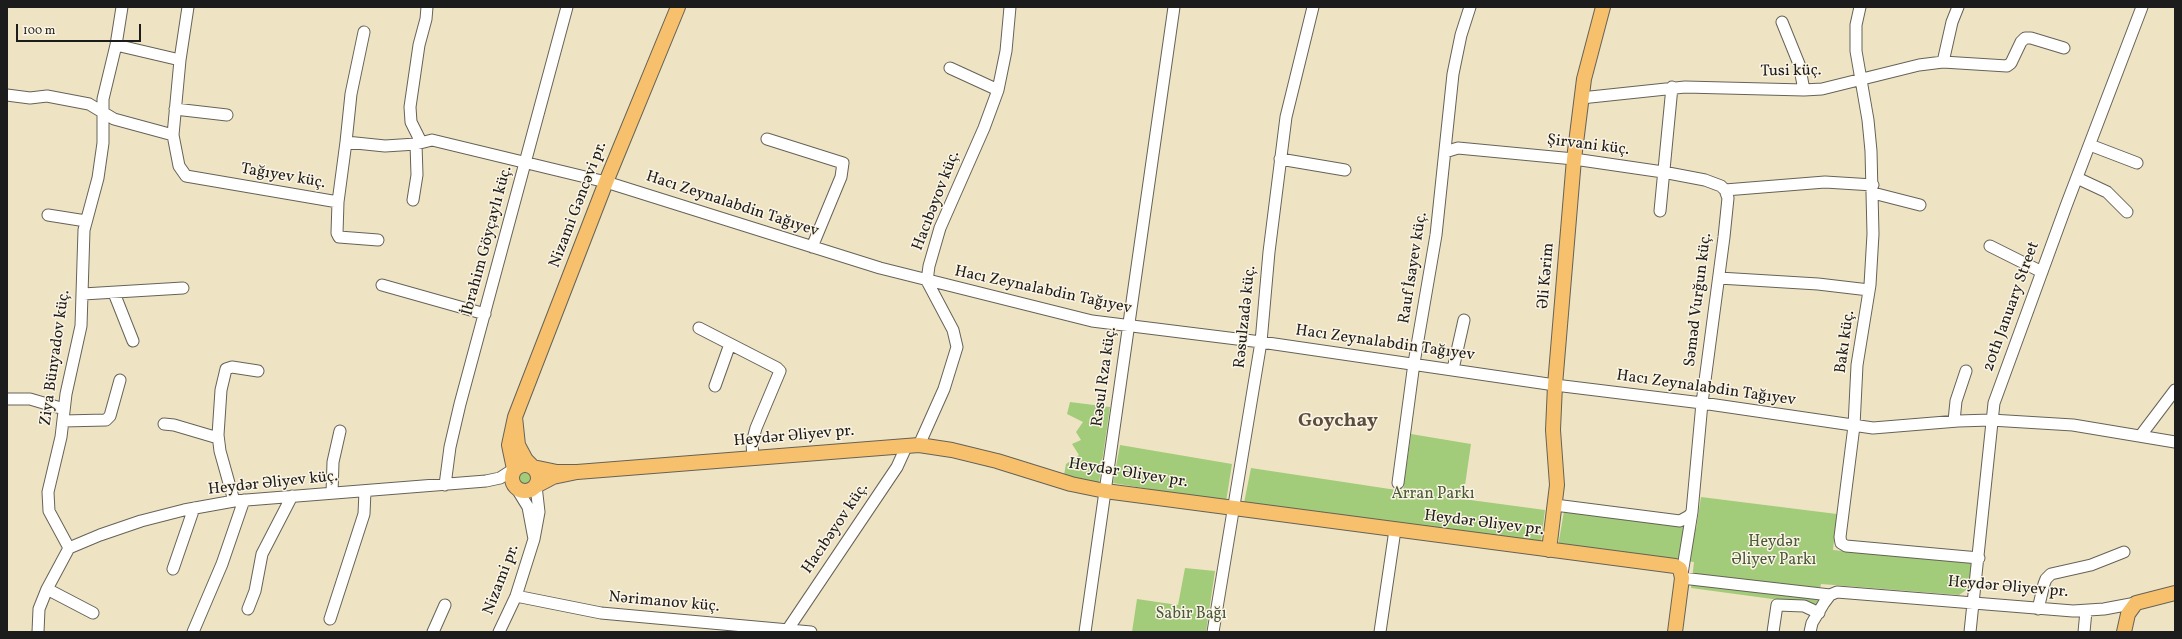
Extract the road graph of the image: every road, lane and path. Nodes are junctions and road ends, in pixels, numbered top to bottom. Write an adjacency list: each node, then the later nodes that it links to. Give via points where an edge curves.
1 (122, 7): 16 (street, Ziya Bünyadov küç.)
2 (188, 7): 18 (street, Tağıyev küç.)
3 (427, 7): 33 (street, via 410,107 411,122)
4 (567, 7): 38 (street, İbrahim Göyçaylı küç.)
5 (678, 7): 43 (main road, Nizami Gəncəvi pr.)
6 (1010, 7): 23 (street, Hacıbəyov küç., via 1006,51)
7 (1174, 7): 66 (street, Rəsul Rza küç.)
8 (1313, 7): 36 (street, Rəsulzadə küç., via 1291,92)
9 (1470, 7): 35 (street, Rauf İsayev küç., via 1456,52)
10 (1603, 7): 26 (main road, Əli Kərim)
11 (1860, 7): 21 (street, Bakı küç., via 1855,39)
12 (1958, 7): 19 (street)
13 (2142, 7): 34 (street, 20th January Street)
14 (1782, 22): 24 (street, via 1799,64)
15 (364, 32): 32 (street, Tağıyev küç., via 351,94)
16 (116, 45): 18 (street); 28 (street, Ziya Bünyadov küç., via 106,83)
17 (2064, 48): 19 (street, Tusi küç., via 2025,38 2007,66)
18 (180, 60): 27 (street, Tağıyev küç.)
19 (1943, 62): 21 (street, Tusi küç.)
20 (950, 68): 23 (street)
21 (1860, 78): 24 (street, Tusi küç., via 1822,89); 44 (street, Bakı küç., via 1868,120)
22 (1672, 87): 24 (street, Tusi küç.); 26 (street, Tusi küç.); 41 (street)
23 (998, 90): 58 (street, Hacıbəyov küç., via 940,228)
24 (1804, 90)
25 (7, 95): 28 (street, via 30,98 47,96 89,104)
26 (1581, 98): 37 (main road, Əli Kərim)
27 (175, 109): 29 (street); 30 (street, Tağıyev küç.)
28 (102, 112): 30 (street, via 114,119); 52 (street, Ziya Bünyadov küç., via 98,178)
29 (226, 115)
30 (173, 135): 47 (street, Tağıyev küç., via 179,166 186,176)
31 (767, 139): 55 (street, via 843,163 841,177)
32 (346, 142): 33 (street, via 385,146); 47 (street, Tağıyev küç.)
33 (418, 143): 38 (street, via 432,140); 46 (street)
34 (2090, 145): 39 (street); 42 (street, 20th January Street)
35 (1445, 152): 37 (street, Şirvani küç., via 1458,148); 71 (street, Rauf İsayev küç., via 1436,235)
36 (1280, 159): 40 (street); 69 (street, Rəsulzadə küç.)
37 (1574, 159): 41 (street, Şirvani küç.); 77 (main road, Əli Kərim)
38 (527, 162): 43 (street); 64 (street, İbrahim Göyçaylı küç.)
39 (2137, 163)
40 (1345, 170)
41 (1663, 172): 45 (street, Şirvani küç., via 1704,180); 49 (street)
42 (2077, 178): 50 (street, via 2108,192); 56 (street, 20th January Street)
43 (606, 182): 55 (street, Hacı Zeynalabdin Tağıyev); 82 (main road, Nizami Gəncəvi pr.)
44 (1873, 189): 45 (street, via 1825,182); 48 (street); 61 (street, Bakı küç.)
45 (1726, 190): 57 (street, Səməd Vurğun küç., via 1727,202)
46 (413, 200)
47 (338, 202): 53 (street, via 339,237)
48 (1920, 205)
49 (1660, 211)
50 (2127, 212)
51 (48, 215): 52 (street)
52 (86, 222): 63 (street, Ziya Bünyadov küç.)
53 (378, 240)
54 (1990, 246): 56 (street)
55 (812, 247): 58 (street, Hacı Zeynalabdin Tağıyev)
56 (2042, 272): 83 (street, 20th January Street, via 1994,403)
57 (1718, 278): 61 (street); 80 (street, Səməd Vurğun küç.)
58 (927, 281): 66 (street, Hacı Zeynalabdin Tağıyev, via 1092,321); 91 (street, Hacıbəyov küç., via 953,330 957,347 944,389)
59 (382, 285): 64 (street)
60 (183, 288): 62 (street)
61 (1869, 290): 86 (street, Bakı küç., via 1857,365)
62 (114, 293): 63 (street); 68 (street)
63 (83, 294): 81 (street, Ziya Bünyadov küç., via 81,326)
64 (485, 314): 98 (street, İbrahim Göyçaylı küç., via 460,404 450,447)
65 (1464, 320): 72 (street)
66 (1128, 327): 69 (street, Hacı Zeynalabdin Tağıyev); 102 (street, Rəsul Rza küç.)
67 (699, 328): 70 (street)
68 (133, 341)
69 (1261, 342): 71 (street, Hacı Zeynalabdin Tağıyev); 108 (street, Rəsulzadə küç.)
70 (730, 344): 76 (street); 92 (street, via 780,371 756,428 752,443)
71 (1414, 363): 72 (street, Hacı Zeynalabdin Tağıyev); 97 (street, Rauf İsayev küç.)
72 (1453, 369): 77 (street, Hacı Zeynalabdin Tağıyev)
73 (258, 371): 89 (street, via 232,367 226,370 218,412)
74 (1966, 371): 84 (street, via 1956,401)
75 (120, 380): 81 (street, via 110,416 106,420)
76 (715, 386)
77 (1555, 386): 80 (street, Hacı Zeynalabdin Tağıyev); 106 (main road, Əli Kərim)
78 (2175, 390): 88 (street)
79 (7, 399): 81 (street, via 30,400)
80 (1702, 403): 86 (street, Hacı Zeynalabdin Tağıyev); 109 (street, Səməd Vurğun küç.)
81 (63, 415): 112 (street, Ziya Bünyadov küç., via 47,505)
82 (515, 417): 93 (main road, via 518,445); 94 (main road, Nizami Gəncəvi pr., via 509,445)
83 (1991, 420): 84 (street, Hacı Zeynalabdin Tağıyev); 88 (street, Hacı Zeynalabdin Tağıyev, via 2073,425); 115 (street, 20th January Street)
84 (1954, 421): 86 (street, Hacı Zeynalabdin Tağıyev, via 1889,428)
85 (164, 424): 89 (street)
86 (1854, 426): 115 (street, Bakı küç., via 1844,491 1841,543 1846,546)
87 (340, 431): 103 (street)
88 (2141, 435): 90 (street, Hacı Zeynalabdin Tağıyev)
89 (218, 438): 105 (street)
90 (2175, 442)
91 (913, 445): 92 (main road, Heydər Əliyev pr.); 102 (main road, Heydər Əliyev pr., via 952,450 1071,484); 131 (street, Hacıbəyov küç.)
92 (753, 458): 95 (main road, Heydər Əliyev pr.)
93 (533, 467): 94 (main road, via 521,465); 95 (main road, via 557,472); 99 (main road, via 538,477)
94 (514, 469): 96 (street, via 506,475); 100 (main road, via 511,478)
95 (577, 472): 99 (main road, via 553,477)
96 (486, 481): 98 (street, Heydər Əliyev küç.); 100 (street)
97 (1398, 483)
98 (445, 485): 101 (street, Heydər Əliyev küç.)
99 (536, 486): 100 (main road, via 529,491); 111 (street, Nizami pr., via 539,512)
100 (515, 487): 111 (street, via 528,508)
101 (365, 491): 103 (street, Heydər Əliyev küç.); 130 (street, via 364,514)
102 (1105, 491): 108 (main road, Heydər Əliyev pr.); 137 (street, Rəsul Rza küç.)
103 (332, 493): 104 (street, Heydər Əliyev küç.)
104 (292, 496): 105 (street, Heydər Əliyev küç.); 125 (street, via 262,554 252,602)
105 (239, 501): 107 (street, Heydər Əliyev küç.); 133 (street, via 222,564)
106 (1555, 505): 109 (street, via 1680,521); 113 (main road, Əli Kərim)
107 (194, 508): 112 (street, Heydər Əliyev küç., via 141,521); 116 (street)
108 (1233, 508): 110 (main road, Heydər Əliyev pr.); 138 (street, Rəsulzadə küç.)
109 (1692, 512): 117 (street, Səməd Vurğun küç.)
110 (1395, 530): 113 (main road, Heydər Əliyev pr.); 139 (street)
111 (534, 538): 121 (street, Nizami pr.)
112 (69, 548): 118 (street)
113 (1549, 550): 117 (main road, Heydər Əliyev pr.)
114 (2124, 552): 126 (street, via 2091,565 2051,574 2044,584)
115 (1979, 558): 122 (street, 20th January Street)
116 (173, 569)
117 (1680, 573): 119 (street, Heydər Əliyev pr.); 140 (main road)
118 (47, 589): 128 (street); 132 (street, via 38,608)
119 (1833, 593): 122 (street, Heydər Əliyev pr.); 129 (street)
120 (2175, 593): 123 (main road, Heydər Əliyev pr.)
121 (516, 596): 131 (street, Nərimanov küç., via 601,614); 135 (street, Nizami pr.)
122 (1974, 603): 126 (street, Heydər Əliyev pr.); 143 (street, 20th January Street)
123 (2136, 603): 127 (street, Heydər Əliyev pr.); 145 (main road, via 2128,614)
124 (445, 605): 134 (street)
125 (248, 609)
126 (2038, 609): 127 (street, Heydər Əliyev pr.)
127 (2086, 611): 144 (street)
128 (93, 613)
129 (1819, 613): 141 (street, via 1804,606 1776,605); 142 (street, via 1812,623)
130 (330, 619)
131 (788, 629): 136 (street, Nərimanov küç.)
132 (38, 632)
133 (193, 632)
134 (433, 632)
135 (499, 632)
136 (811, 632)
137 (1084, 632)
138 (1214, 632)
139 (1380, 632)
140 (1675, 632)
141 (1773, 632)
142 (1810, 632)
143 (1970, 632)
144 (2084, 632)
145 (2124, 632)

